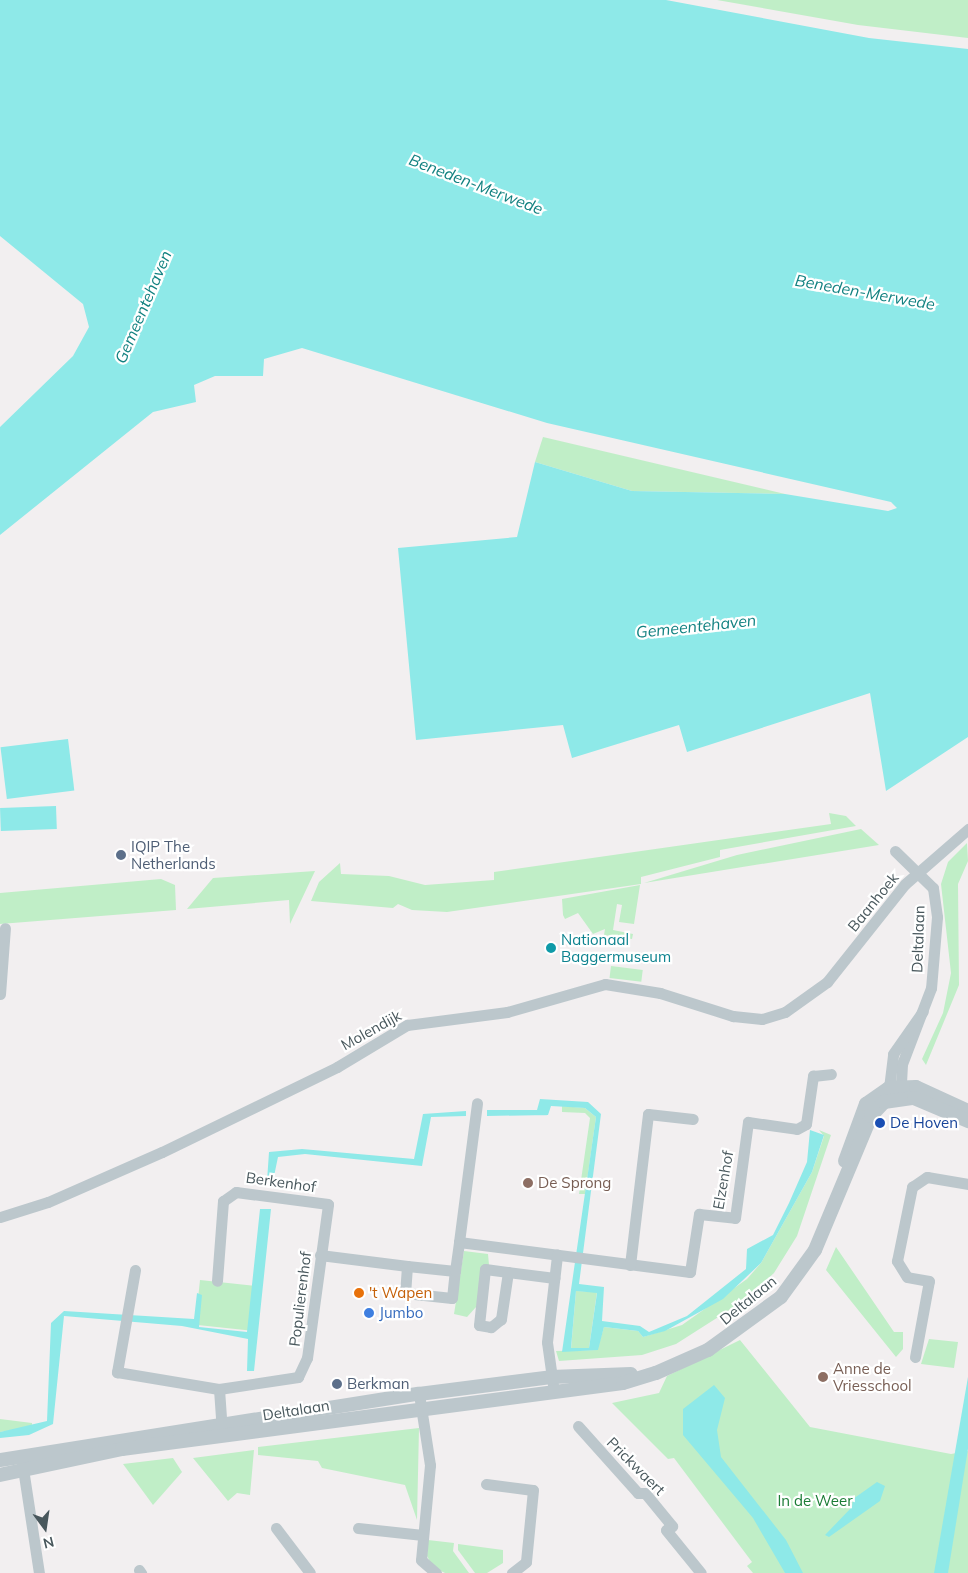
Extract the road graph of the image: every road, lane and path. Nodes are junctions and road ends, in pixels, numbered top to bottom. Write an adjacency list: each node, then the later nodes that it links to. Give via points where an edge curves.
1 (968, 829): 3 (street, Baanhoek)
2 (895, 851): 3 (street, Deltalaan)
3 (918, 873): 6 (street, Baanhoek, via 847,961); 8 (street, Deltalaan, via 933,888 937,917 931,988 902,1064)
4 (5, 928): 5 (street)
5 (0, 994)
6 (807, 1000): 15 (street, Molendijk, via 762,1019 605,984 507,1012 407,1025 337,1067 253,1104 162,1152 48,1202)
7 (832, 1074): 19 (street, Elzenhof, via 813,1076 806,1124 797,1129 748,1122 735,1218 699,1214 690,1272)
8 (896, 1090): 10 (street); 12 (street); 27 (street, Deltalaan, via 871,1116 816,1250 781,1297 708,1350)
9 (477, 1103): 16 (street)
10 (968, 1111)
11 (693, 1120): 19 (street, via 648,1114)
12 (968, 1121)
13 (968, 1184): 26 (street, via 927,1177 912,1187 897,1260 907,1276 929,1281)
14 (328, 1204): 17 (street, Populierenhof); 25 (street, Berkenhof, via 236,1192 230,1196 223,1201)
15 (0, 1217)
16 (459, 1242): 18 (street, Elzenhof); 22 (street)
17 (320, 1255): 20 (street); 29 (street, Populierenhof, via 307,1358 298,1377)
18 (557, 1255): 19 (street, Elzenhof); 24 (street)
19 (630, 1265)
20 (408, 1266): 22 (street); 22 (street, via 404,1293 452,1298)
21 (135, 1270): 29 (street, Populierenhof, via 118,1372)
22 (455, 1271)
23 (508, 1272): 23 (street, via 485,1269 479,1325 491,1327 501,1319); 24 (street)
24 (554, 1278): 28 (street, via 547,1342)
25 (218, 1281)
26 (915, 1357)
27 (656, 1373): 28 (street, Deltalaan); 30 (street, Deltalaan)
28 (551, 1376): 30 (street); 31 (street, Deltalaan)
29 (219, 1389): 33 (street)
30 (554, 1392): 32 (street, Deltalaan)
31 (419, 1394): 32 (street); 33 (street, Deltalaan)
32 (422, 1408): 35 (street, Deltalaan); 43 (street, via 430,1465)
33 (221, 1423): 35 (street); 36 (street, Deltalaan)
34 (578, 1426): 48 (street, Prickwaert, via 638,1493 645,1493 672,1526 666,1530)
35 (223, 1438): 38 (street, Deltalaan, via 105,1451)
36 (22, 1456): 37 (street, Deltalaan); 38 (street)
37 (0, 1460)
38 (24, 1471): 39 (street, Deltalaan); 44 (street)
39 (0, 1475)
40 (486, 1484): 47 (street, via 532,1490 526,1562)
41 (276, 1528): 45 (street)
42 (358, 1528): 43 (street)
43 (423, 1535): 46 (street, via 421,1560)
44 (39, 1573)
45 (310, 1573)
46 (436, 1573)
47 (512, 1573)
48 (701, 1573)

